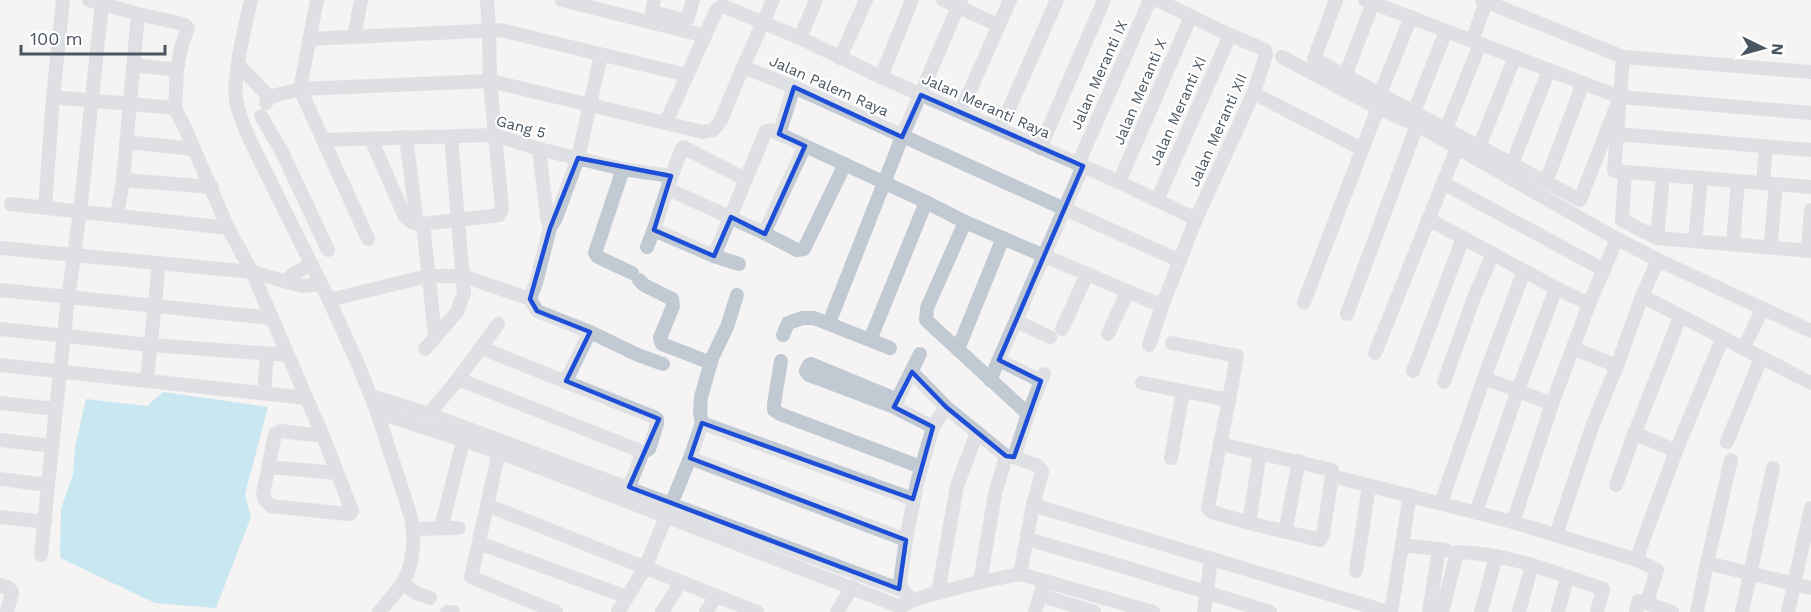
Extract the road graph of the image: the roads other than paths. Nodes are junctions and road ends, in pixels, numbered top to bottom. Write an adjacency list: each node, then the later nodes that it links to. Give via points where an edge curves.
1 (63, 0): 56 (street)
2 (251, 0): 42 (street)
3 (317, 0): 35 (street)
4 (361, 0): 33 (street)
5 (487, 0): 29 (street)
6 (562, 0): 32 (street)
7 (654, 0): 8 (street, via 653,12 683,20 688,18)
8 (693, 0)
9 (773, 0): 27 (street)
10 (816, 0): 34 (street)
11 (866, 0): 41 (street)
12 (912, 0): 50 (street)
13 (943, 0): 23 (street)
14 (1010, 0): 28 (street)
15 (1056, 0): 71 (street)
16 (1104, 0): 87 (street)
17 (1150, 0): 96 (street, Jalan Meranti IX)
18 (1157, 0): 25 (street)
19 (1336, 0): 49 (street, via 1314,59)
20 (1484, 1): 36 (street); 40 (street)
21 (96, 2): 24 (street); 60 (street)
22 (1369, 2): 26 (street); 49 (street)
23 (959, 4): 28 (street); 55 (street)
24 (138, 14): 43 (street); 45 (street, via 188,28)
25 (1191, 16): 31 (street); 106 (street, Jalan Meranti X)
26 (1411, 17): 30 (street); 61 (street)
27 (763, 23): 32 (street, Jalan Meranti Raya, via 720,7); 34 (street, Jalan Meranti Raya); 44 (street)
28 (998, 25): 65 (street)
29 (489, 30): 33 (street); 37 (street); 51 (street)
30 (1446, 31): 36 (street); 68 (street)
31 (1230, 35): 112 (street, Jalan Meranti XI); 122 (street, Jalan Meranti XII, via 1266,52 1264,63)
32 (705, 36): 48 (street)
33 (354, 37): 35 (street)
34 (800, 38): 41 (street, Jalan Meranti Raya)
35 (309, 39): 54 (street)
36 (1476, 42): 39 (street); 72 (street)
37 (602, 55): 48 (street); 63 (street)
38 (1282, 57): 61 (street)
39 (1515, 57): 46 (street); 86 (street)
40 (1623, 57): 47 (street); 57 (street)
41 (840, 58): 50 (street, Jalan Meranti Raya)
42 (238, 64): 58 (street); 76 (street, via 237,103)
43 (134, 65): 45 (street); 62 (street)
44 (743, 67): 53 (street, Jalan Palem Raya); 70 (street, via 717,127 703,132)
45 (177, 70): 64 (street)
46 (1549, 70): 52 (street); 95 (street)
47 (1811, 72)
48 (687, 75): 69 (street)
49 (1345, 76): 61 (street)
50 (881, 77): 55 (street, Jalan Meranti Raya)
51 (490, 81): 54 (street); 63 (street); 75 (street)
52 (1583, 83): 57 (street); 107 (street)
53 (794, 87): 73 (street); 78 (street, Jalan Palem Raya)
54 (300, 89): 58 (street); 81 (street)
55 (921, 95): 65 (street, Jalan Meranti Raya); 78 (street)
56 (53, 97): 60 (street); 115 (street)
57 (1620, 97): 66 (street); 74 (street); 107 (street, via 1580,200)
58 (269, 98): 67 (street)
59 (1263, 98): 90 (street)
60 (91, 100): 62 (street); 118 (street)
61 (1379, 101): 68 (street); 90 (street)
62 (129, 104): 64 (street); 82 (street)
63 (590, 104): 69 (street); 93 (street)
64 (175, 108): 89 (street)
65 (961, 111): 71 (street, Jalan Meranti Raya)
66 (1811, 113)
67 (261, 116): 76 (street); 140 (street)
68 (1415, 119): 72 (street); 88 (street); 172 (street)
69 (666, 122): 70 (street)
70 (688, 129): 85 (street)
71 (1000, 129): 87 (street, Jalan Meranti Raya)
72 (1446, 129): 86 (street)
73 (779, 134): 83 (street); 101 (street, via 766,131)
74 (1617, 134): 84 (street); 98 (street, via 1614,171)
75 (495, 135): 77 (street, Gang 5); 91 (street, Gang 5); 121 (street, via 501,212 496,216)
76 (248, 136): 149 (street)
77 (451, 136): 79 (street, Gang 5); 121 (street)
78 (902, 136): 105 (street); 116 (street, Jalan Palem Raya)
79 (406, 137): 80 (street, Gang 5); 125 (street)
80 (371, 139): 81 (street, Gang 5); 125 (street, via 405,217)
81 (323, 140): 133 (street)
82 (126, 142): 89 (street); 102 (street)
83 (805, 146): 94 (street); 129 (street)
84 (1766, 146): 92 (street); 109 (street)
85 (684, 147): 101 (street); 104 (street)
86 (1479, 147): 95 (street)
87 (1040, 148): 96 (street, Jalan Meranti Raya)
88 (1457, 148): 108 (street); 134 (street)
89 (194, 149): 110 (street)
90 (1362, 149): 167 (street)
91 (538, 150): 93 (street, Gang 5); 127 (street)
92 (1811, 150)
93 (578, 159): 97 (street, Gang 5); 127 (street)
94 (845, 164): 105 (street); 129 (street, Gang 5, via 804,249 797,250)
95 (1512, 164): 107 (street)
96 (1080, 165): 106 (street, Jalan Meranti Raya); 116 (street, Jalan Meranti IX)
97 (623, 169): 104 (street, Gang 5); 205 (street, via 595,253 672,299 661,343)
98 (1625, 172): 99 (street); 132 (street, via 1622,220)
99 (1663, 175): 100 (street); 132 (street)
100 (1701, 178): 103 (street); 136 (street)
101 (745, 179): 120 (street)
102 (123, 180): 110 (street); 119 (street)
103 (1738, 181): 109 (street); 137 (street)
104 (670, 182): 120 (street, Gang 5); 128 (street)
105 (883, 182): 113 (street); 176 (street)
106 (1119, 182): 112 (street, Jalan Meranti Raya)
107 (1546, 182)
108 (1443, 183): 123 (street); 151 (street)
109 (1769, 184): 111 (street); 135 (street)
110 (212, 187): 126 (street)
111 (1811, 187)
112 (1157, 200): 122 (street, Jalan Meranti Raya)
113 (926, 202): 124 (street); 188 (street)
114 (11, 204): 115 (street)
115 (45, 208): 118 (street)
116 (1064, 210): 144 (street, Jalan Meranti IX); 147 (street, Jalan Palem Raya)
117 (1811, 210): 141 (street)
118 (80, 212): 119 (street); 143 (street)
119 (117, 215): 126 (street)
120 (731, 217): 129 (street, Gang 5); 145 (street)
121 (457, 219): 125 (street); 156 (street)
122 (1196, 219): 147 (street, Jalan Meranti XII)
123 (1428, 219): 131 (street); 198 (street)
124 (965, 222): 130 (street); 196 (street, via 925,314 929,324)
125 (420, 224): 155 (street)
126 (228, 228): 153 (street)
127 (550, 228): 165 (street)
128 (654, 230): 138 (street); 145 (street)
129 (764, 233)
130 (1003, 238): 144 (street); 196 (street)
131 (1463, 238): 142 (street); 209 (street)
132 (1658, 238): 136 (street)
133 (368, 239)
134 (1617, 239): 146 (street); 151 (street)
135 (1771, 240)
136 (1695, 241): 137 (street)
137 (1733, 244): 141 (street)
138 (647, 247)
139 (0, 248): 143 (street)
140 (328, 250)
141 (1809, 250)
142 (1492, 254): 152 (street); 217 (street)
143 (74, 255): 148 (street); 164 (street)
144 (1045, 255): 154 (street); 175 (street, Jalan Meranti IX)
145 (714, 256): 150 (street)
146 (1658, 260): 163 (street); 171 (street)
147 (1180, 261): 170 (street, Jalan Meranti XII)
148 (159, 263): 153 (street); 169 (street)
149 (311, 264): 157 (street); 158 (street)
150 (740, 264)
151 (1604, 270): 168 (street)
152 (1524, 271): 159 (street); 212 (street)
153 (252, 272): 157 (street); 174 (street)
154 (1087, 274): 161 (street); 179 (street)
155 (428, 276): 156 (street); 166 (street); 183 (street)
156 (463, 276): 165 (street); 183 (street, via 460,306)
157 (286, 282): 158 (street, via 302,286)
158 (321, 284): 166 (street)
159 (1556, 288): 168 (street); 220 (street)
160 (0, 291): 164 (street)
161 (1127, 293): 170 (street); 182 (street)
162 (737, 295): 205 (street)
163 (1642, 297): 173 (street); 208 (street)
164 (68, 298): 169 (street); 185 (street)
165 (530, 299): 181 (street, via 535,310)
166 (329, 300): 223 (street)
167 (1304, 302)
168 (1589, 304): 194 (street)
169 (154, 306): 174 (street); 190 (street)
170 (1162, 306): 191 (street, Jalan Meranti XII)
171 (1763, 308): 180 (street); 197 (street)
172 (1347, 315)
173 (1680, 317): 187 (street); 238 (street)
174 (272, 318): 201 (street)
175 (1016, 321): 186 (street); 203 (street, Jalan Meranti IX)
176 (829, 323): 184 (street, via 814,318 796,319 788,323); 188 (street)
177 (498, 324): 192 (street)
178 (0, 329): 185 (street)
179 (1062, 329)
180 (1811, 331)
181 (590, 332): 206 (street); 216 (street)
182 (1108, 334)
183 (435, 335): 195 (street)
184 (783, 335)
185 (64, 336): 190 (street); 210 (street)
186 (1050, 337)
187 (1722, 339): 197 (street); 245 (street)
188 (870, 340): 193 (street)
189 (1172, 343): 225 (street, via 1237,356)
190 (150, 345): 200 (street); 215 (street)
191 (1149, 345)
192 (481, 348): 213 (street); 216 (street)
193 (891, 348)
194 (1573, 348): 208 (street); 228 (street)
195 (425, 349)
196 (958, 349): 214 (street)
197 (1743, 349): 202 (street)
198 (1375, 353)
199 (920, 354): 211 (street)
200 (267, 355): 201 (street); 222 (street)
201 (288, 355): 224 (street)
202 (1761, 358): 218 (street); 242 (street)
203 (999, 360): 214 (street, Jalan Meranti IX); 233 (street, via 1043,378)
204 (781, 361): 255 (street, via 774,410)
205 (711, 363): 234 (street, via 701,397)
206 (663, 364)
207 (0, 365): 210 (street)
208 (1617, 366): 280 (street)
209 (1413, 371)
210 (60, 372): 215 (street); 230 (street)
211 (912, 372): 226 (street); 229 (street)
212 (1484, 378): 220 (street); 266 (street)
213 (458, 379): 232 (street); 247 (street)
214 (990, 380): 233 (street)
215 (147, 381): 222 (street)
216 (566, 381): 247 (street, via 656,419 650,447)
217 (1444, 382)
218 (1811, 382)
219 (1142, 384): 221 (street)
220 (1518, 390): 228 (street); 271 (street)
221 (1183, 391): 225 (street); 251 (street)
222 (264, 393): 224 (street)
223 (371, 396): 231 (street); 232 (street)
224 (306, 398): 239 (street)
225 (1228, 400): 243 (street)
226 (896, 403): 226 (street, via 809,375 806,372 811,364); 235 (street)
227 (0, 404): 230 (street)
228 (1552, 404): 274 (street)
229 (946, 407): 235 (street); 237 (street)
230 (56, 409): 244 (street)
231 (377, 412): 236 (street); 278 (street)
232 (429, 414): 236 (street)
233 (1028, 414): 249 (street)
234 (702, 423): 250 (street); 265 (street)
235 (933, 427): 255 (street)
236 (449, 429): 241 (street); 263 (street)
237 (977, 432): 249 (street); 307 (street, via 957,486)
238 (1634, 433): 245 (street); 260 (street)
239 (323, 436): 254 (street, via 278,432); 257 (street)
240 (0, 440): 244 (street)
241 (463, 441): 246 (street); 276 (street)
242 (1727, 442)
243 (1220, 444): 248 (street); 275 (street, via 1208,508)
244 (52, 446): 261 (street)
245 (1676, 451): 290 (street)
246 (499, 452): 267 (street); 270 (street)
247 (643, 452): 263 (street)
248 (1260, 453): 253 (street); 275 (street)
249 (1010, 456): 268 (street, via 1041,469); 300 (street, via 995,494)
250 (690, 458): 270 (street); 282 (street)
251 (1171, 458)
252 (1731, 460): 291 (street)
253 (1299, 461): 258 (street, via 1332,470); 279 (street)
254 (269, 467): 257 (street); 257 (street, via 263,494 271,506 351,514)
255 (921, 467): 265 (street)
256 (1773, 468): 295 (street)
257 (337, 473)
258 (1332, 476): 262 (street); 279 (street, via 1321,538)
259 (0, 479): 261 (street)
260 (1616, 484)
261 (48, 485): 273 (street)
262 (1369, 486): 264 (street); 294 (street)
263 (629, 487): 270 (street)
264 (1410, 495): 266 (street); 284 (street)
265 (913, 499): 282 (street)
266 (1442, 504): 271 (street)
267 (487, 505): 283 (street); 293 (street)
268 (1033, 505): 281 (street); 289 (street)
269 (1811, 508): 302 (street)
270 (669, 510): 293 (street); 304 (street); 306 (street)
271 (1476, 512): 274 (street)
272 (0, 517): 273 (street)
273 (45, 522): 287 (street)
274 (1513, 522): 280 (street)
275 (1249, 523): 279 (street)
276 (441, 528): 277 (street); 278 (street)
277 (459, 528)
278 (414, 529): 301 (street, via 411,559)
279 (1285, 532)
280 (1556, 535): 290 (street)
281 (1027, 539): 296 (street); 308 (street)
282 (906, 540): 306 (street)
283 (479, 543): 311 (street); 320 (street, via 473,579)
284 (1402, 545): 285 (street); 330 (street)
285 (1439, 549): 286 (street); 331 (street)
286 (1457, 552): 288 (street); 332 (street)
287 (41, 555)
288 (1496, 556): 292 (street); 333 (street)
289 (1211, 559): 308 (street); 330 (street)
290 (1637, 560): 314 (street, via 1657,570)
291 (1707, 563): 295 (street); 338 (street)
292 (1532, 565): 297 (street); 334 (street)
293 (645, 568): 299 (street); 311 (street)
294 (1356, 571)
295 (1751, 573): 302 (street); 339 (street)
296 (1020, 574): 298 (street); 300 (street)
297 (1567, 577): 335 (street); 336 (street, via 1603,589)
298 (1044, 580): 309 (street); 327 (street)
299 (681, 582): 310 (street); 322 (street)
300 (980, 582): 307 (street)
301 (402, 583): 312 (street); 317 (street)
302 (1794, 583): 305 (street); 340 (street)
303 (0, 585): 316 (street, via 12,592)
304 (852, 587): 313 (street, via 901,607); 324 (street)
305 (1811, 588)
306 (899, 589): 313 (street)
307 (938, 593): 313 (street)
308 (1207, 593): 328 (street); 329 (street)
309 (1040, 595): 325 (street); 326 (street)
310 (716, 596): 315 (street); 323 (street)
311 (627, 597): 321 (street)
312 (430, 598)
313 (911, 601)
314 (1641, 608): 337 (street)
315 (752, 611)
316 (7, 612)
317 (379, 612)
318 (447, 612): 319 (street)
319 (453, 612)
320 (556, 612)
321 (618, 612)
322 (662, 612)
323 (706, 612)
324 (837, 612)
325 (1035, 612)
326 (1094, 612)
327 (1153, 612)
328 (1204, 612)
329 (1270, 612)
330 (1390, 612)
331 (1429, 612)
332 (1442, 612)
333 (1481, 612)
334 (1519, 612)
335 (1558, 612)
336 (1597, 612)
337 (1672, 612)
338 (1696, 612)
339 (1742, 612)
340 (1788, 612)

